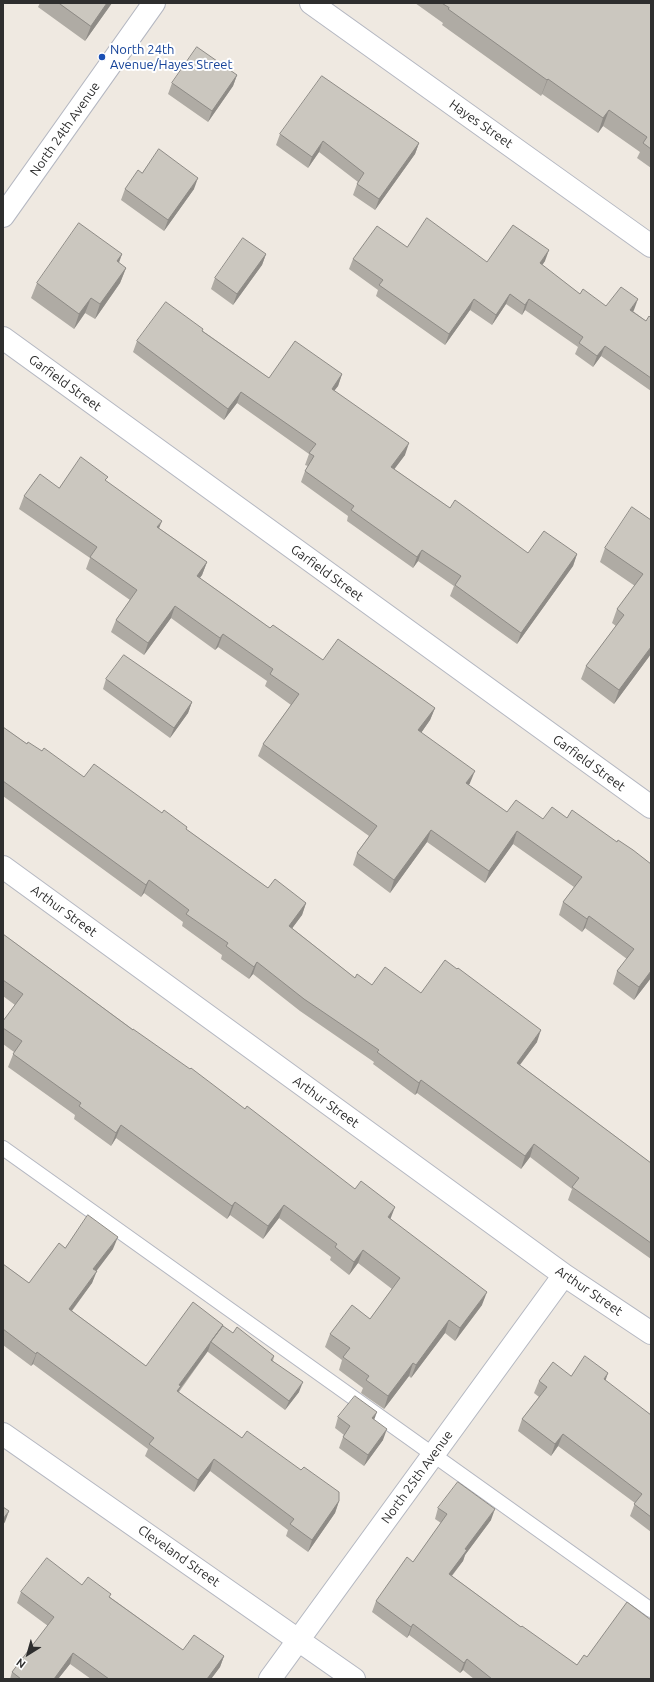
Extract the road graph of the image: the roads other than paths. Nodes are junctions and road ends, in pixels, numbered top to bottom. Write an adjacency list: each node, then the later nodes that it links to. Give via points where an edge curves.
1 (154, 3): 3 (street, North 24th Avenue)
2 (310, 3): 4 (street, Hayes Street)
3 (3, 216)
4 (651, 246)
5 (3, 338): 6 (street, Garfield Street)
6 (651, 807)
7 (3, 868): 9 (street, Arthur Street)
8 (3, 1148): 12 (lane)
9 (564, 1275): 10 (street, Arthur Street); 12 (street, North 25th Avenue)
10 (651, 1333)
11 (3, 1434): 14 (street, Cleveland Street)
12 (434, 1455): 13 (lane); 14 (street, North 25th Avenue)
13 (651, 1610)
14 (299, 1639): 15 (street, North 25th Avenue); 16 (street, Cleveland Street)
15 (270, 1679)
16 (354, 1679)

